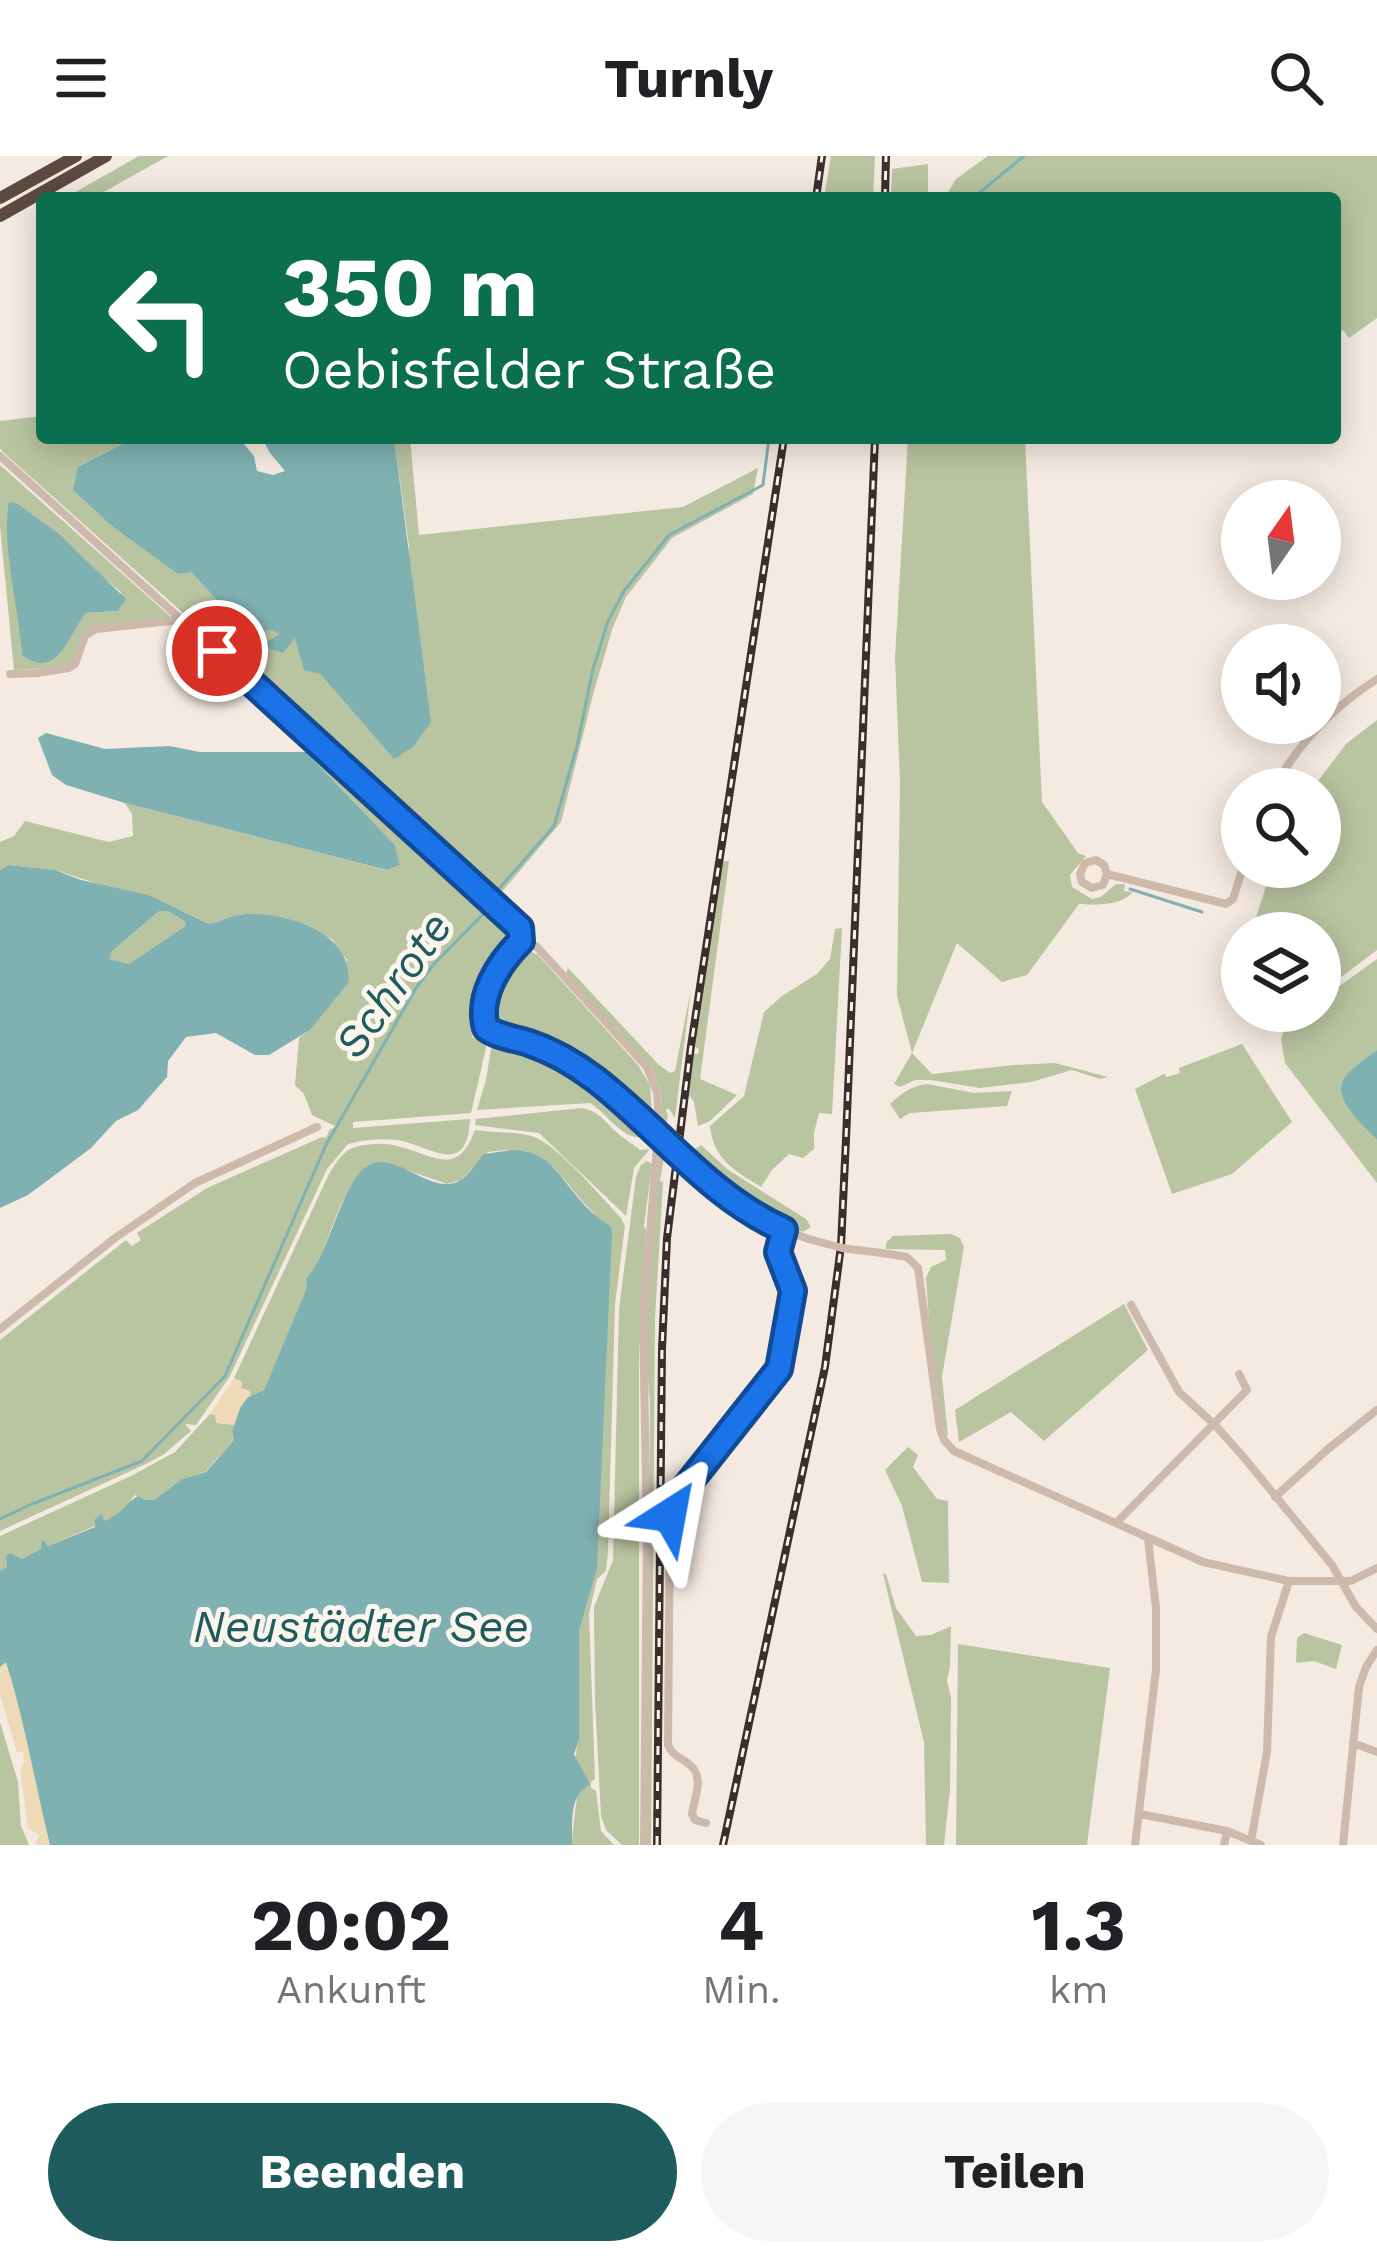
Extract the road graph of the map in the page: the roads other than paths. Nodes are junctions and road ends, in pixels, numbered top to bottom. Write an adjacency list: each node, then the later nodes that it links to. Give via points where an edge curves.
1 (76, 156): 5 (highway)
2 (106, 156): 3 (highway)
3 (42, 192)
4 (36, 196): 6 (highway)
5 (0, 198)
6 (0, 216)
7 (0, 456): 8 (street)
8 (178, 616): 9 (street, via 92,630 72,666); 14 (street, via 486,894)
9 (10, 674)
10 (1377, 680): 11 (street, via 1321,724)
11 (1286, 768)
12 (1108, 874): 13 (street, via 1228,904)
13 (1236, 888)
14 (522, 938): 16 (street, bridge, via 492,979 485,1027 571,1063 736,1204); 36 (street, via 637,1055 658,1097 643,1320)
15 (317, 1127): 18 (street, via 195,1183)
16 (784, 1230): 23 (street, bridge, via 907,1257 918,1268 944,1440); 33 (street, via 778,1252 793,1291 779,1369 670,1514 668,1748 695,1769 692,1814)
17 (1131, 1306): 21 (street, via 1179,1391)
18 (0, 1329)
19 (1239, 1374): 21 (street, via 1247,1390)
20 (1377, 1410): 22 (street)
21 (1214, 1424): 22 (street); 23 (street)
22 (1275, 1497): 27 (street)
23 (1116, 1523): 24 (street)
24 (1148, 1539): 26 (street, via 1203,1562); 32 (street, via 1156,1670)
25 (1377, 1568): 27 (street)
26 (1289, 1581): 27 (street); 35 (street, via 1271,1632)
27 (1344, 1582): 28 (street)
28 (1377, 1629)
29 (1377, 1650): 30 (street, via 1359,1687)
30 (1353, 1743): 31 (street); 39 (street)
31 (1377, 1752)
32 (1139, 1814): 34 (street); 37 (street)
33 (706, 1823)
34 (1227, 1831): 35 (street); 38 (street)
35 (1256, 1843)
36 (644, 1845)
37 (1135, 1845)
38 (1224, 1845)
39 (1343, 1845)

